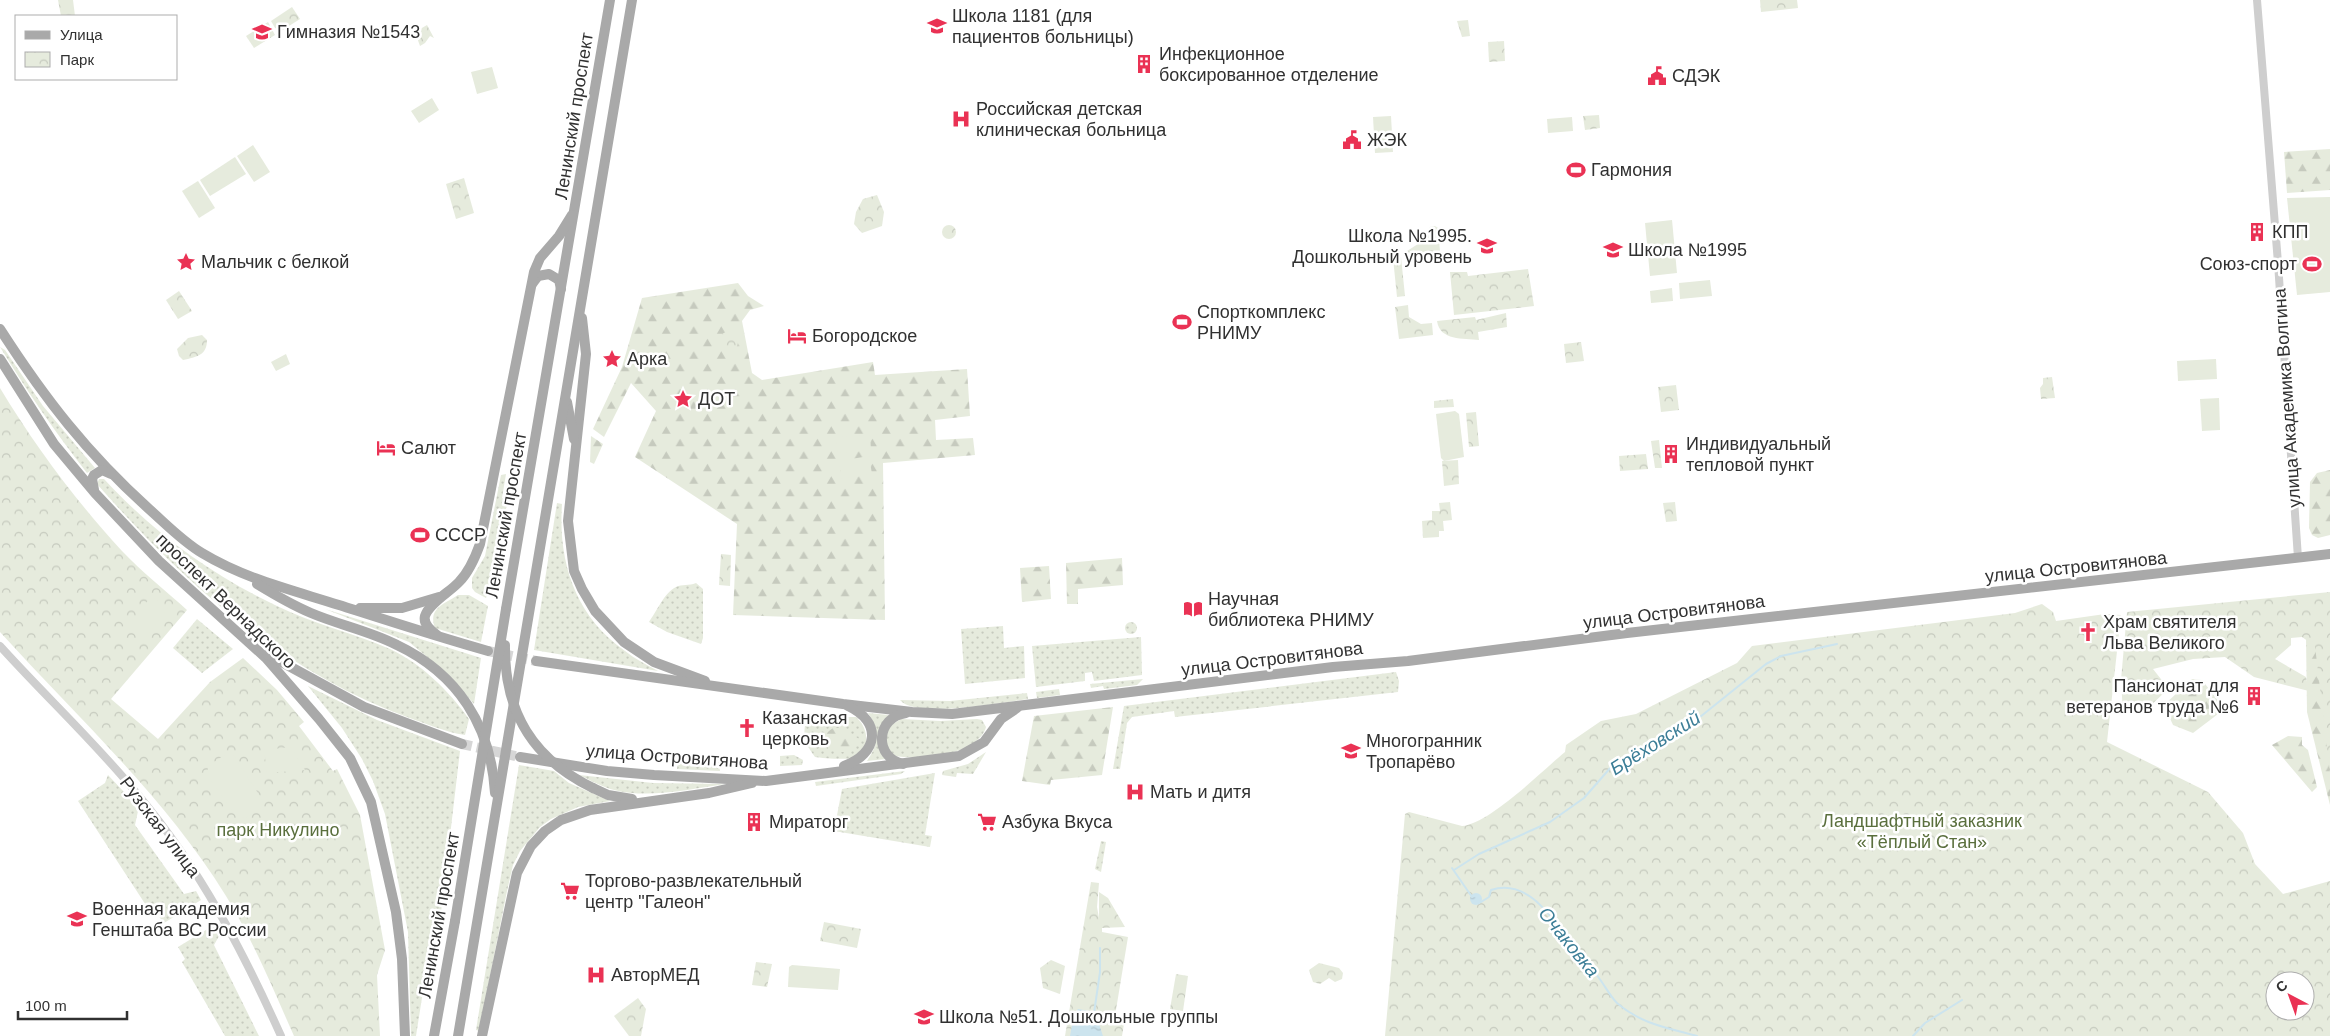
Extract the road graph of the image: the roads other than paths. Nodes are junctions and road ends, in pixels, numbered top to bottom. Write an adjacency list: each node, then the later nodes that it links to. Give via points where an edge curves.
1 (610, 0): 4 (main road, Ленинский проспект)
2 (632, 0): 7 (main road, Ленинский проспект)
3 (2257, 0): 15 (street, улица Академика Волгина)
4 (575, 209): 5 (main road, via 559,236 538,261); 6 (main road, Ленинский проспект)
5 (532, 285): 6 (main road, via 538,276 549,274 559,280); 17 (main road, via 480,544 476,558 464,577)
6 (561, 291): 19 (main road, Ленинский проспект)
7 (581, 303): 10 (main road, Ленинский проспект); 11 (main road, via 586,354)
8 (0, 329): 12 (main road, проспект Вернадского, via 36,385)
9 (0, 359): 13 (main road, проспект Вернадского, via 54,444)
10 (566, 394): 11 (main road); 37 (main road, Ленинский проспект)
11 (575, 448): 25 (main road, via 568,536 574,571 585,595 609,628 634,650 654,662)
12 (114, 476): 13 (main road, via 102,470 94,475 92,486); 16 (main road, проспект Вернадского, via 185,542)
13 (95, 493): 21 (main road, проспект Вернадского, via 159,561)
14 (2330, 554): 15 (main road, улица Островитянова)
15 (2298, 558): 27 (main road, улица Островитянова, via 1333,667)
16 (226, 566): 18 (main road, проспект Вернадского, via 267,583); 37 (main road, via 299,608 396,644 441,675 467,704 485,735 493,764)
17 (446, 594): 18 (main road, via 402,608); 20 (main road, via 425,617 430,630)
18 (340, 605): 20 (main road)
19 (506, 609): 36 (main road, bridge, via 506,671 513,705 531,739 553,764 593,788 617,797); 40 (main road, Ленинский проспект, bridge)
20 (445, 639): 23 (main road)
21 (252, 644): 30 (main road, via 355,703); 39 (main road, проспект Вернадского, via 340,744 371,802 396,912)
22 (0, 646): 38 (street, Рузская улица, via 120,772 169,835 236,940)
23 (488, 651)
24 (536, 661): 25 (main road, улица Островитянова)
25 (720, 687): 26 (main road, улица Островитянова)
26 (843, 704): 28 (main road, улица Островитянова); 34 (main road, via 865,719 870,728 871,744 859,760)
27 (1022, 706): 29 (main road, улица Островитянова); 31 (main road, улица Островитянова, via 1001,719)
28 (912, 712): 29 (main road, улица Островитянова); 33 (main road, via 890,720 882,734 887,754)
29 (971, 713): 31 (main road, via 982,714 989,722 986,738)
30 (462, 744)
31 (978, 746): 33 (main road, улица Островитянова, via 952,758)
32 (520, 757): 35 (main road, улица Островитянова, via 607,771)
33 (904, 764): 34 (main road, улица Островитянова)
34 (829, 772): 35 (main road, улица Островитянова)
35 (766, 781): 36 (main road)
36 (656, 799): 42 (main road, via 570,816 545,831 531,846 514,882)
37 (496, 810): 41 (main road, Ленинский проспект)
38 (281, 1036)
39 (406, 1036)
40 (434, 1036)
41 (458, 1036)
42 (482, 1036)

